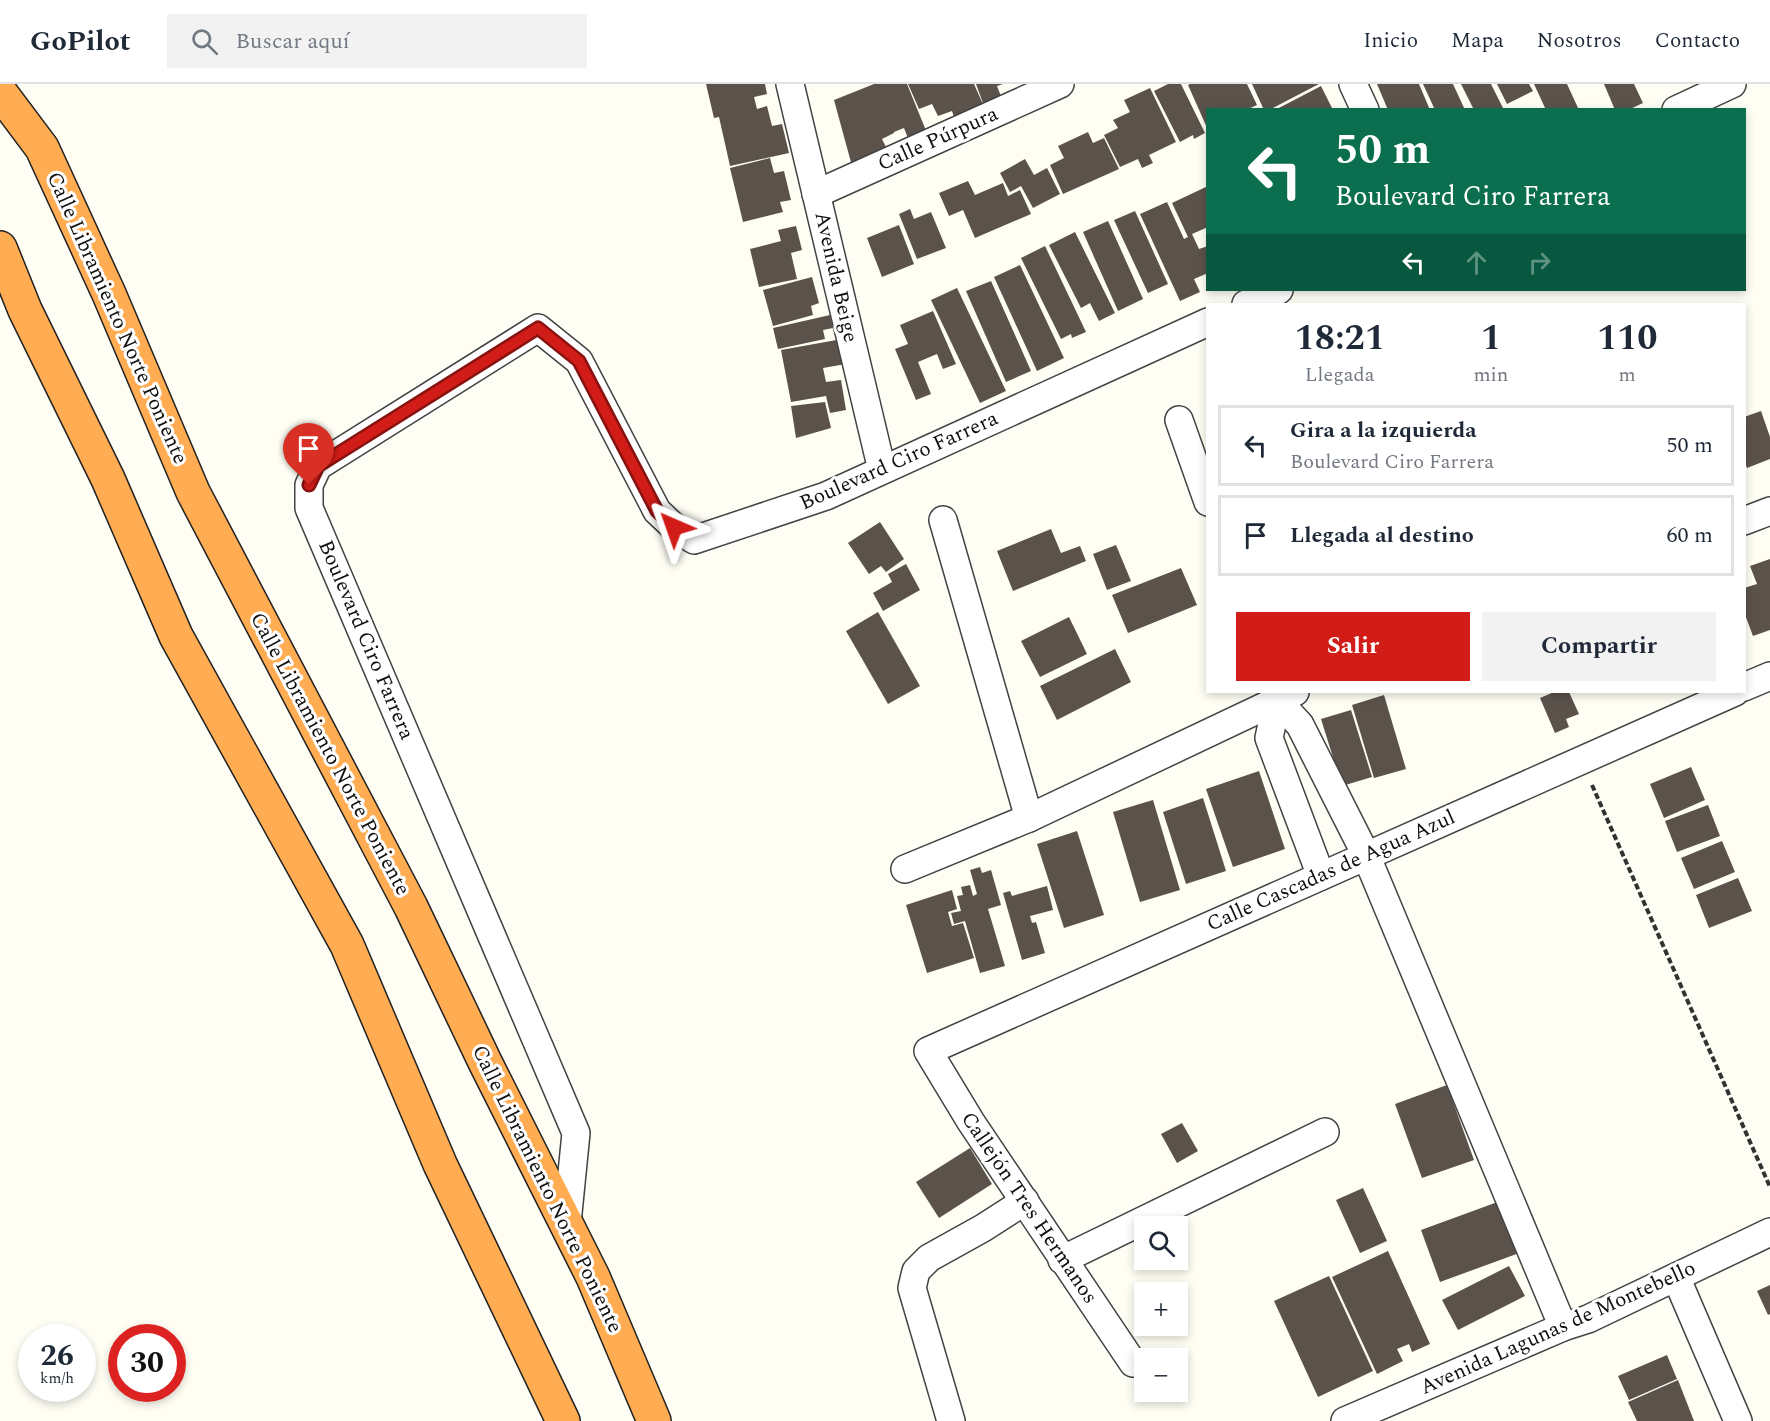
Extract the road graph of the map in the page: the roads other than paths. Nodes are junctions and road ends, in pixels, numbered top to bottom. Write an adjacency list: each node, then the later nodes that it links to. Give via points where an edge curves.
1 (790, 84): 8 (street, Avenida Beige)
2 (1060, 84): 8 (street, Calle Púrpura)
3 (1353, 84): 6 (street)
4 (1732, 84): 7 (street)
5 (0, 92): 30 (highway, Calle Libramiento Norte Poniente, via 42,148 109,294 192,492 411,907)
6 (1364, 108)
7 (1680, 108)
8 (816, 194): 14 (street, Avenida Beige)
9 (0, 248): 36 (highway, via 25,310 108,478 176,636 347,945 440,1164)
10 (1277, 291): 11 (street)
11 (1248, 303)
12 (1206, 323): 14 (street, Boulevard Ciro Farrera)
13 (1179, 420): 15 (street)
14 (882, 470): 30 (street, Boulevard Ciro Farrera, via 826,496 693,540 657,511 579,361 538,328 318,466 309,485 309,508 576,1133)
15 (1206, 496)
16 (1770, 511): 18 (street)
17 (943, 520): 23 (street)
18 (1746, 520)
19 (1770, 676): 20 (street)
20 (1746, 686)
21 (1733, 693): 24 (street, Calle Cascadas de Agua Azul)
22 (1282, 694): 23 (street); 24 (street); 26 (street, via 1269,738)
23 (1029, 818): 25 (street)
24 (1366, 855): 26 (street, Calle Cascadas de Agua Azul); 34 (street)
25 (905, 869)
26 (1321, 876): 27 (street, Calle Cascadas de Agua Azul)
27 (928, 1051): 29 (street, Callejón Tres Hermanos, via 970,1122)
28 (1325, 1132): 32 (street)
29 (1025, 1201): 32 (street, Callejón Tres Hermanos); 38 (street, via 929,1258 916,1271 912,1288)
30 (567, 1223): 37 (highway, Calle Libramiento Norte Poniente)
31 (1770, 1232): 33 (street, Avenida Lagunas de Montebello)
32 (1062, 1260): 35 (street, Callejón Tres Hermanos)
33 (1676, 1277): 34 (street, Avenida Lagunas de Montebello); 40 (street)
34 (1563, 1327): 39 (street, Avenida Lagunas de Montebello)
35 (1133, 1363)
36 (563, 1421)
37 (654, 1421)
38 (951, 1421)
39 (1345, 1421)
40 (1738, 1421)

